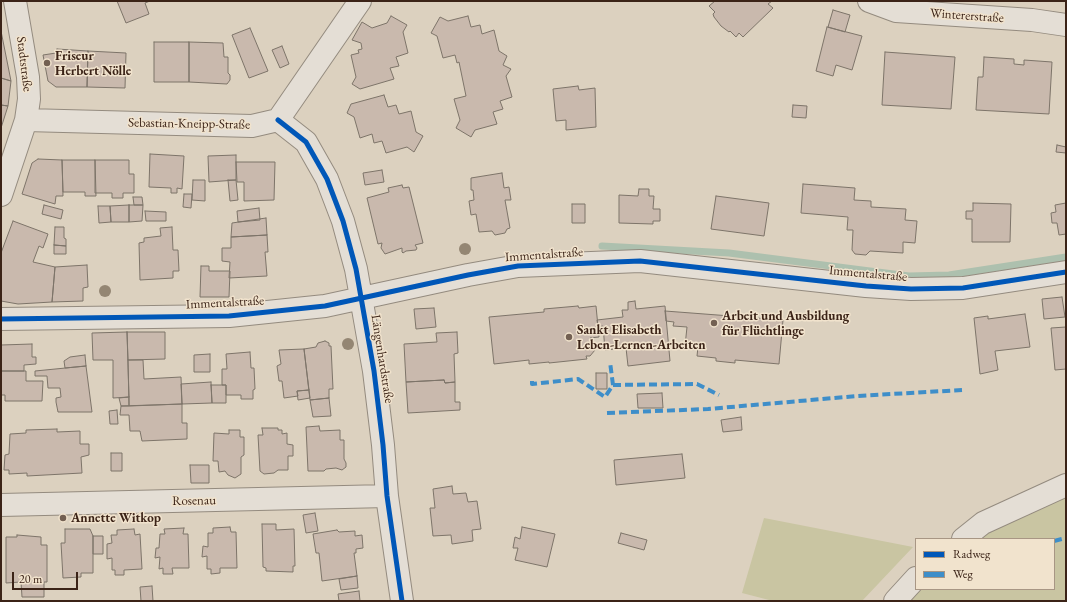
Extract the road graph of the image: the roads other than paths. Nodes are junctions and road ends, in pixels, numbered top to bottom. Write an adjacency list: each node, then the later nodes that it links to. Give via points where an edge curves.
1 (15, 1): 5 (street, Stadtstraße, via 28,77 29,99)
2 (360, 1): 6 (street)
3 (869, 1): 4 (street, Wintererstraße, via 896,11 1032,20)
4 (1066, 25)
5 (26, 120): 6 (street, Sebastian-Kneipp-Straße, via 252,126); 7 (street, Stadtstraße)
6 (278, 120): 9 (street, Längenhardstraße, via 306,142 327,180 343,221 356,269)
7 (1, 196)
8 (1066, 272): 9 (street, Immentalstraße, via 963,288 911,289 640,261 604,262 518,266)
9 (360, 299): 10 (street, Immentalstraße, via 325,306 229,316); 12 (street, Längenhardstraße, via 374,371)
10 (1, 319)
11 (1066, 485): 14 (street, via 983,523)
12 (387, 496): 13 (street, Rosenau); 16 (street, Längenhardstraße)
13 (1, 505)
14 (964, 538)
15 (915, 579): 17 (street)
16 (402, 601)
17 (895, 601)

